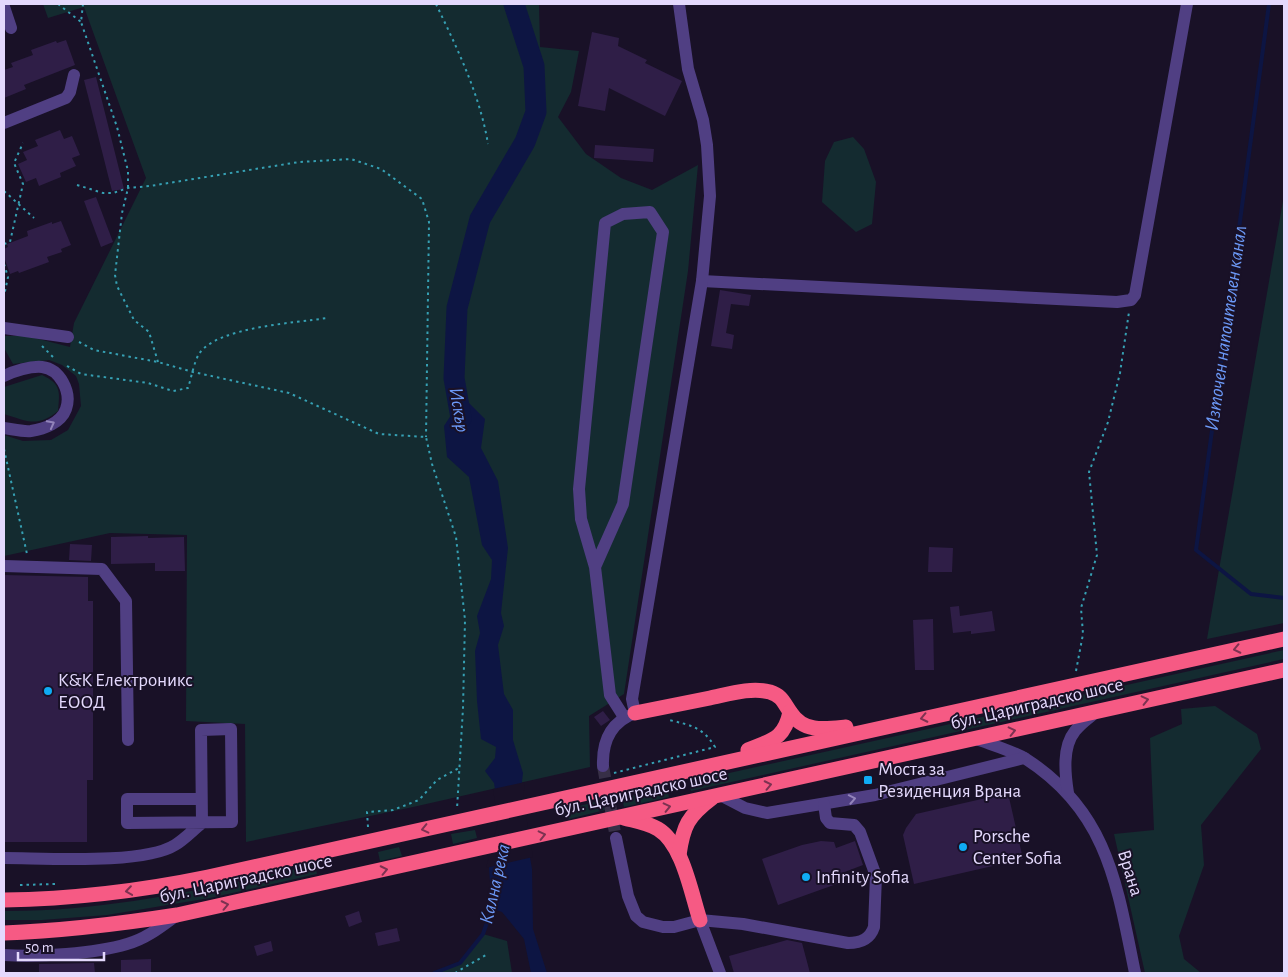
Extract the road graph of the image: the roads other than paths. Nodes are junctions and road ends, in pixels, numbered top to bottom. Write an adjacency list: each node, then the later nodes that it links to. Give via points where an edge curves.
1 (679, 4): 7 (street, via 688,69 707,145 710,196)
2 (1187, 4): 7 (street, via 1135,295 1131,300 1117,302)
3 (4, 7): 4 (street)
4 (12, 28)
5 (74, 75): 6 (street, via 66,98)
6 (4, 123)
7 (702, 281): 18 (street)
8 (4, 328): 9 (street)
9 (68, 337)
10 (4, 376): 11 (street, one-way to 10, via 30,431 49,426 66,409 67,392 62,379 42,367)
11 (4, 428)
12 (4, 566): 21 (street, via 102,569 126,601)
13 (595, 567): 13 (street, via 581,519 579,489 606,223 624,214 650,212 662,232 623,504); 18 (street, via 610,695)
14 (1284, 639): 19 (highway, бул. Цариградско шосе, one-way to 19)
15 (1284, 670): 16 (highway, бул. Цариградско шосе, one-way to 15)
16 (1098, 711): 20 (highway, бул. Цариградско шосе, one-way to 16); 23 (street, via 1074,732)
17 (790, 712): 18 (highway, via 784,700 761,691 740,692); 19 (highway, via 805,726 818,729); 24 (highway, via 782,733)
18 (630, 715): 25 (street, via 606,738 603,754)
19 (903, 723): 24 (highway, бул. Цариградско шосе)
20 (976, 739): 22 (street, Врана); 28 (highway, бул. Цариградско шосе, one-way to 20)
21 (128, 740)
22 (1024, 758): 26 (street, Врана); 30 (street, one-way to 22)
23 (1067, 758): 26 (street, via 1060,766); 27 (street)
24 (717, 764): 36 (highway, бул. Цариградско шосе, one-way to 36, via 564,798 468,813 208,877 146,889 65,898)
25 (606, 770)
26 (1043, 772): 27 (street, Врана)
27 (1068, 793): 42 (street, Врана, via 1082,811 1109,862)
28 (717, 796): 30 (street, via 767,813); 31 (highway, бул. Цариградско шосе, one-way to 28); 34 (highway, via 688,821)
29 (201, 799): 32 (street); 32 (street, via 127,799 127,823); 32 (street, via 201,730 231,729 232,822)
30 (824, 804): 38 (street, via 830,823 854,825 860,832 876,876 872,934 859,943 848,943 743,924)
31 (620, 817): 34 (highway, via 659,830); 37 (highway, бул. Цариградско шосе, one-way to 31)
32 (202, 822): 35 (street, via 175,845 155,853 126,857)
33 (616, 838): 38 (street, via 626,889 636,916 643,922 664,927)
34 (679, 855): 38 (highway)
35 (4, 858)
36 (4, 900)
37 (177, 915): 39 (highway, бул. Цариградско шосе, via 118,925); 40 (street, via 128,944 26,956)
38 (700, 920): 41 (street)
39 (4, 933)
40 (4, 955)
41 (720, 973)
42 (1135, 973)

